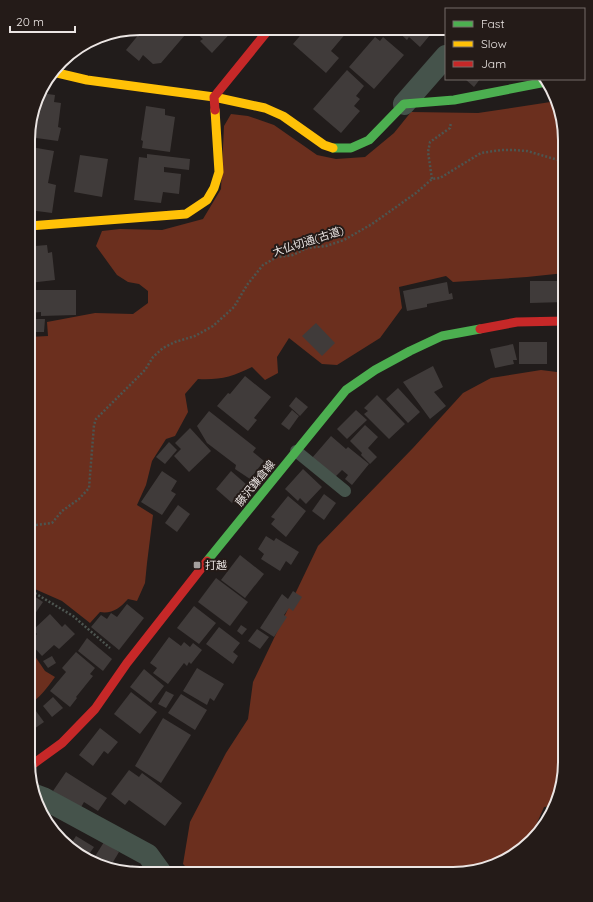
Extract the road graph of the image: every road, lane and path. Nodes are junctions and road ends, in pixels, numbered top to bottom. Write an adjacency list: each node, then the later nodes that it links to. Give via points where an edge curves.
1 (264, 35): 5 (street)
2 (445, 57): 7 (street)
3 (59, 73): 5 (street, via 87,80)
4 (541, 83): 6 (street)
5 (214, 97): 7 (street, via 265,108 283,116 324,145 334,148 351,148 369,140); 10 (street, via 219,172 207,200 196,209 186,214)
6 (454, 100): 7 (street); 9 (path, via 450,128 430,142 428,152)
7 (404, 104)
8 (558, 160): 9 (path, 大仏切通(古道), via 527,151 501,150 481,153 440,178)
9 (432, 179): 14 (path, 大仏切通(古道), via 372,224 344,240 277,257 263,266 247,285 234,307 213,326 163,348 153,357 145,370 96,419 89,488 52,523)
10 (35, 226)
11 (558, 321): 12 (street, 藤沢鎌倉線, via 517,322 442,336 410,351 346,390)
12 (296, 451): 13 (lane); 16 (street, 藤沢鎌倉線)
13 (345, 491)
14 (35, 525)
15 (35, 593): 16 (path, via 73,616)
16 (127, 663): 17 (street, 藤沢鎌倉線, via 95,708 62,743)
17 (35, 763)
18 (42, 798): 19 (street, via 148,855)
19 (157, 867)

